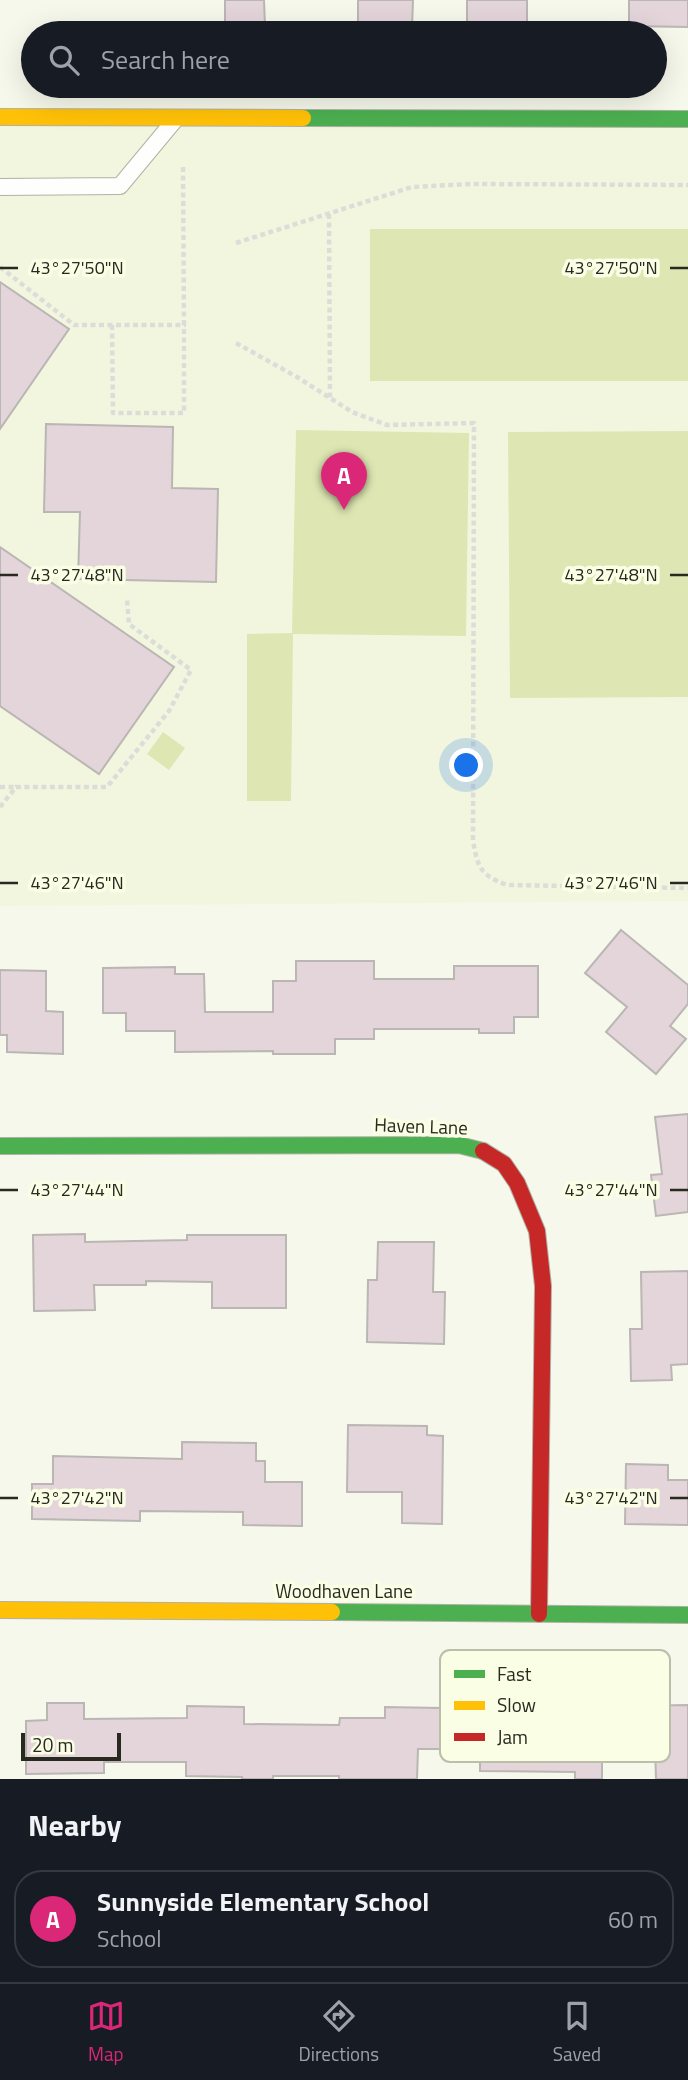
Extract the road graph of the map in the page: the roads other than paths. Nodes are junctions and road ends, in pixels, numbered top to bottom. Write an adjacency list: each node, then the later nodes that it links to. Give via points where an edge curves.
1 (0, 117): 2 (street)
2 (177, 117): 3 (street); 4 (lane, via 120,186)
3 (688, 119)
4 (0, 187)
5 (0, 1146): 7 (street, Haven Lane, via 459,1145 487,1152 504,1164 517,1182 537,1231 543,1286)
6 (0, 1610): 7 (street, Woodhaven Lane)
7 (539, 1614): 8 (street, Woodhaven Lane)
8 (688, 1615)

